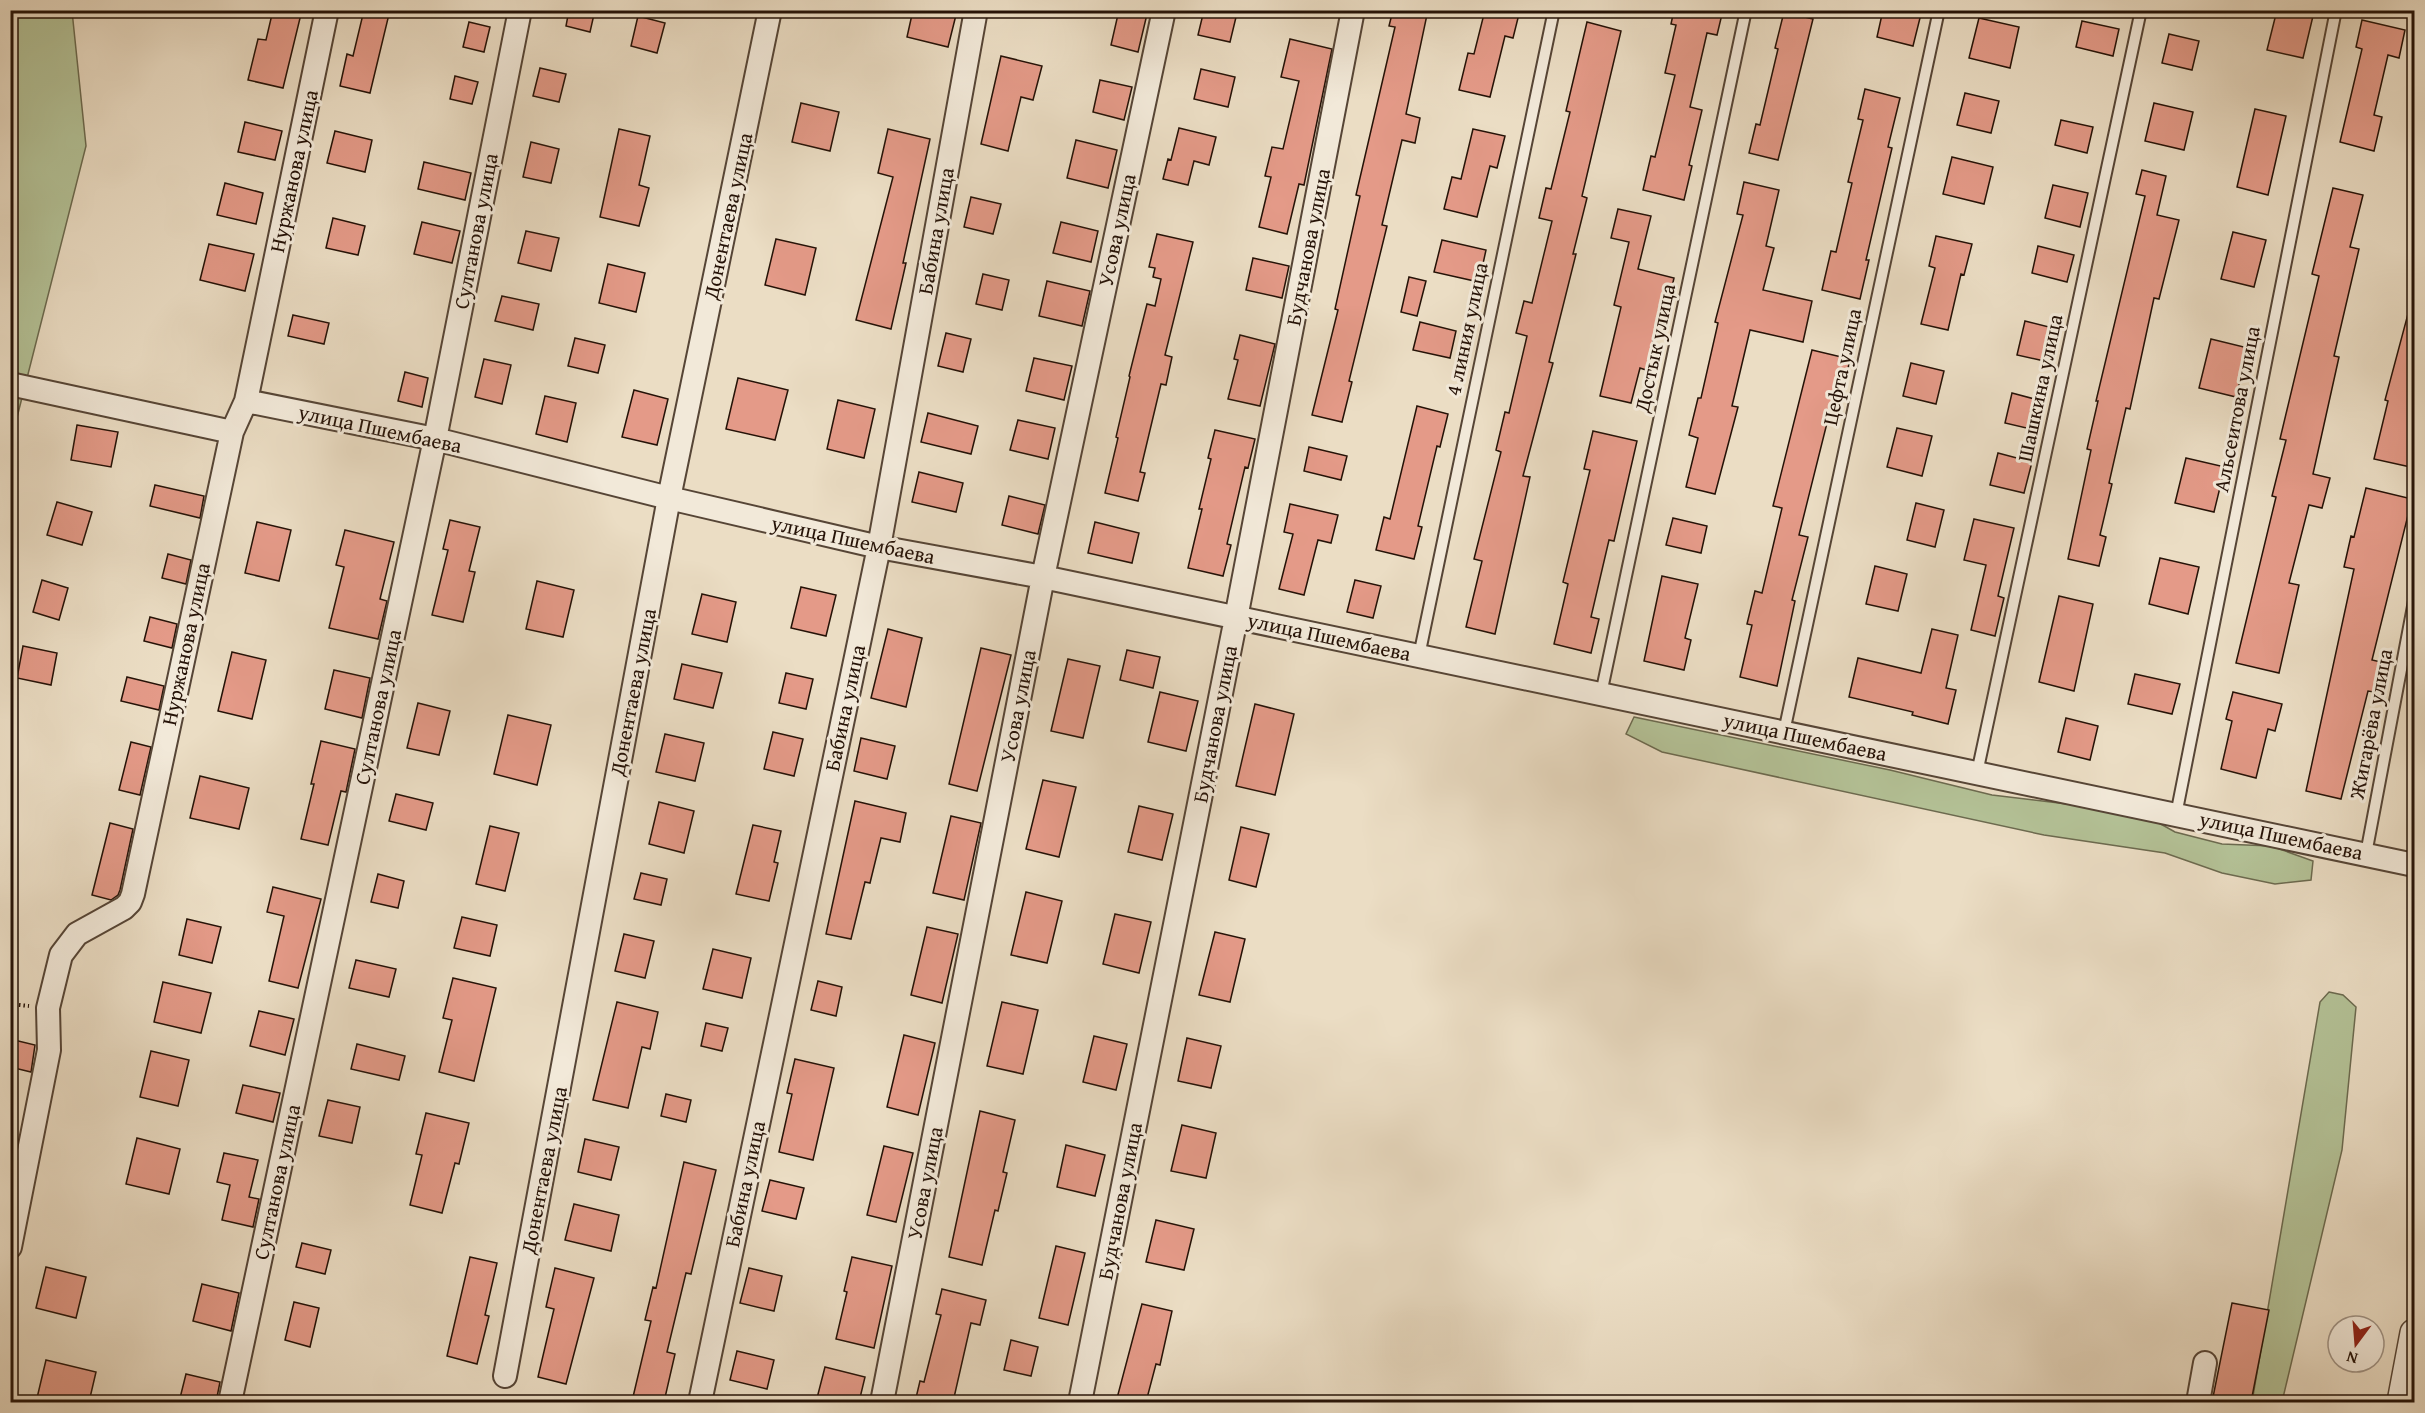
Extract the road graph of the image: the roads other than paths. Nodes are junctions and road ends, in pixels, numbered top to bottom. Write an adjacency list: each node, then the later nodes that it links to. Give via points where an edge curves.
1 (327, 10): 13 (street, Нуржанова улица)
2 (520, 10): 15 (street, Султанова улица)
3 (770, 10): 16 (street, Донентаева улица)
4 (976, 10): 17 (street, Бабина улица)
5 (1164, 10): 18 (street, Усова улица)
6 (1353, 10): 20 (street, Будчанова улица)
7 (1554, 10): 21 (lane, 4 линия улица)
8 (1746, 10): 22 (lane, Достык улица)
9 (1939, 10): 23 (lane, Цефта улица)
10 (2141, 10): 24 (lane, Шашкина улица)
11 (2336, 10): 25 (lane, Альсеитова улица)
12 (10, 384): 14 (street)
13 (246, 401): 14 (street, Нуржанова улица); 15 (street, улица Пшембаева)
14 (232, 432): 28 (street, Нуржанова улица, via 133,894 124,908 77,934 62,955 48,1008 49,1050)
15 (435, 439): 16 (street, улица Пшембаева); 32 (street, Султанова улица)
16 (669, 498): 17 (street, улица Пшембаева); 31 (street, Донентаева улица)
17 (879, 547): 18 (street, улица Пшембаева); 33 (street, Бабина улица)
18 (1043, 577): 20 (street, улица Пшембаева); 34 (street, Усова улица)
19 (2415, 601): 26 (lane, Жигарёва улица)
20 (1236, 618): 21 (street, улица Пшембаева); 35 (street, Будчанова улица)
21 (1419, 656): 22 (street, улица Пшембаева)
22 (1601, 694): 23 (street, улица Пшембаева)
23 (1784, 732): 24 (street, улица Пшембаева)
24 (1977, 773): 25 (street, улица Пшембаева)
25 (2176, 815): 26 (street, улица Пшембаева)
26 (2366, 854): 27 (street, улица Пшембаева)
27 (2415, 865)
28 (10, 1247)
29 (2415, 1333): 37 (street)
30 (2205, 1363): 36 (street)
31 (505, 1376)
32 (230, 1402)
33 (700, 1402)
34 (882, 1402)
35 (1080, 1402)
36 (2198, 1402)
37 (2401, 1402)

